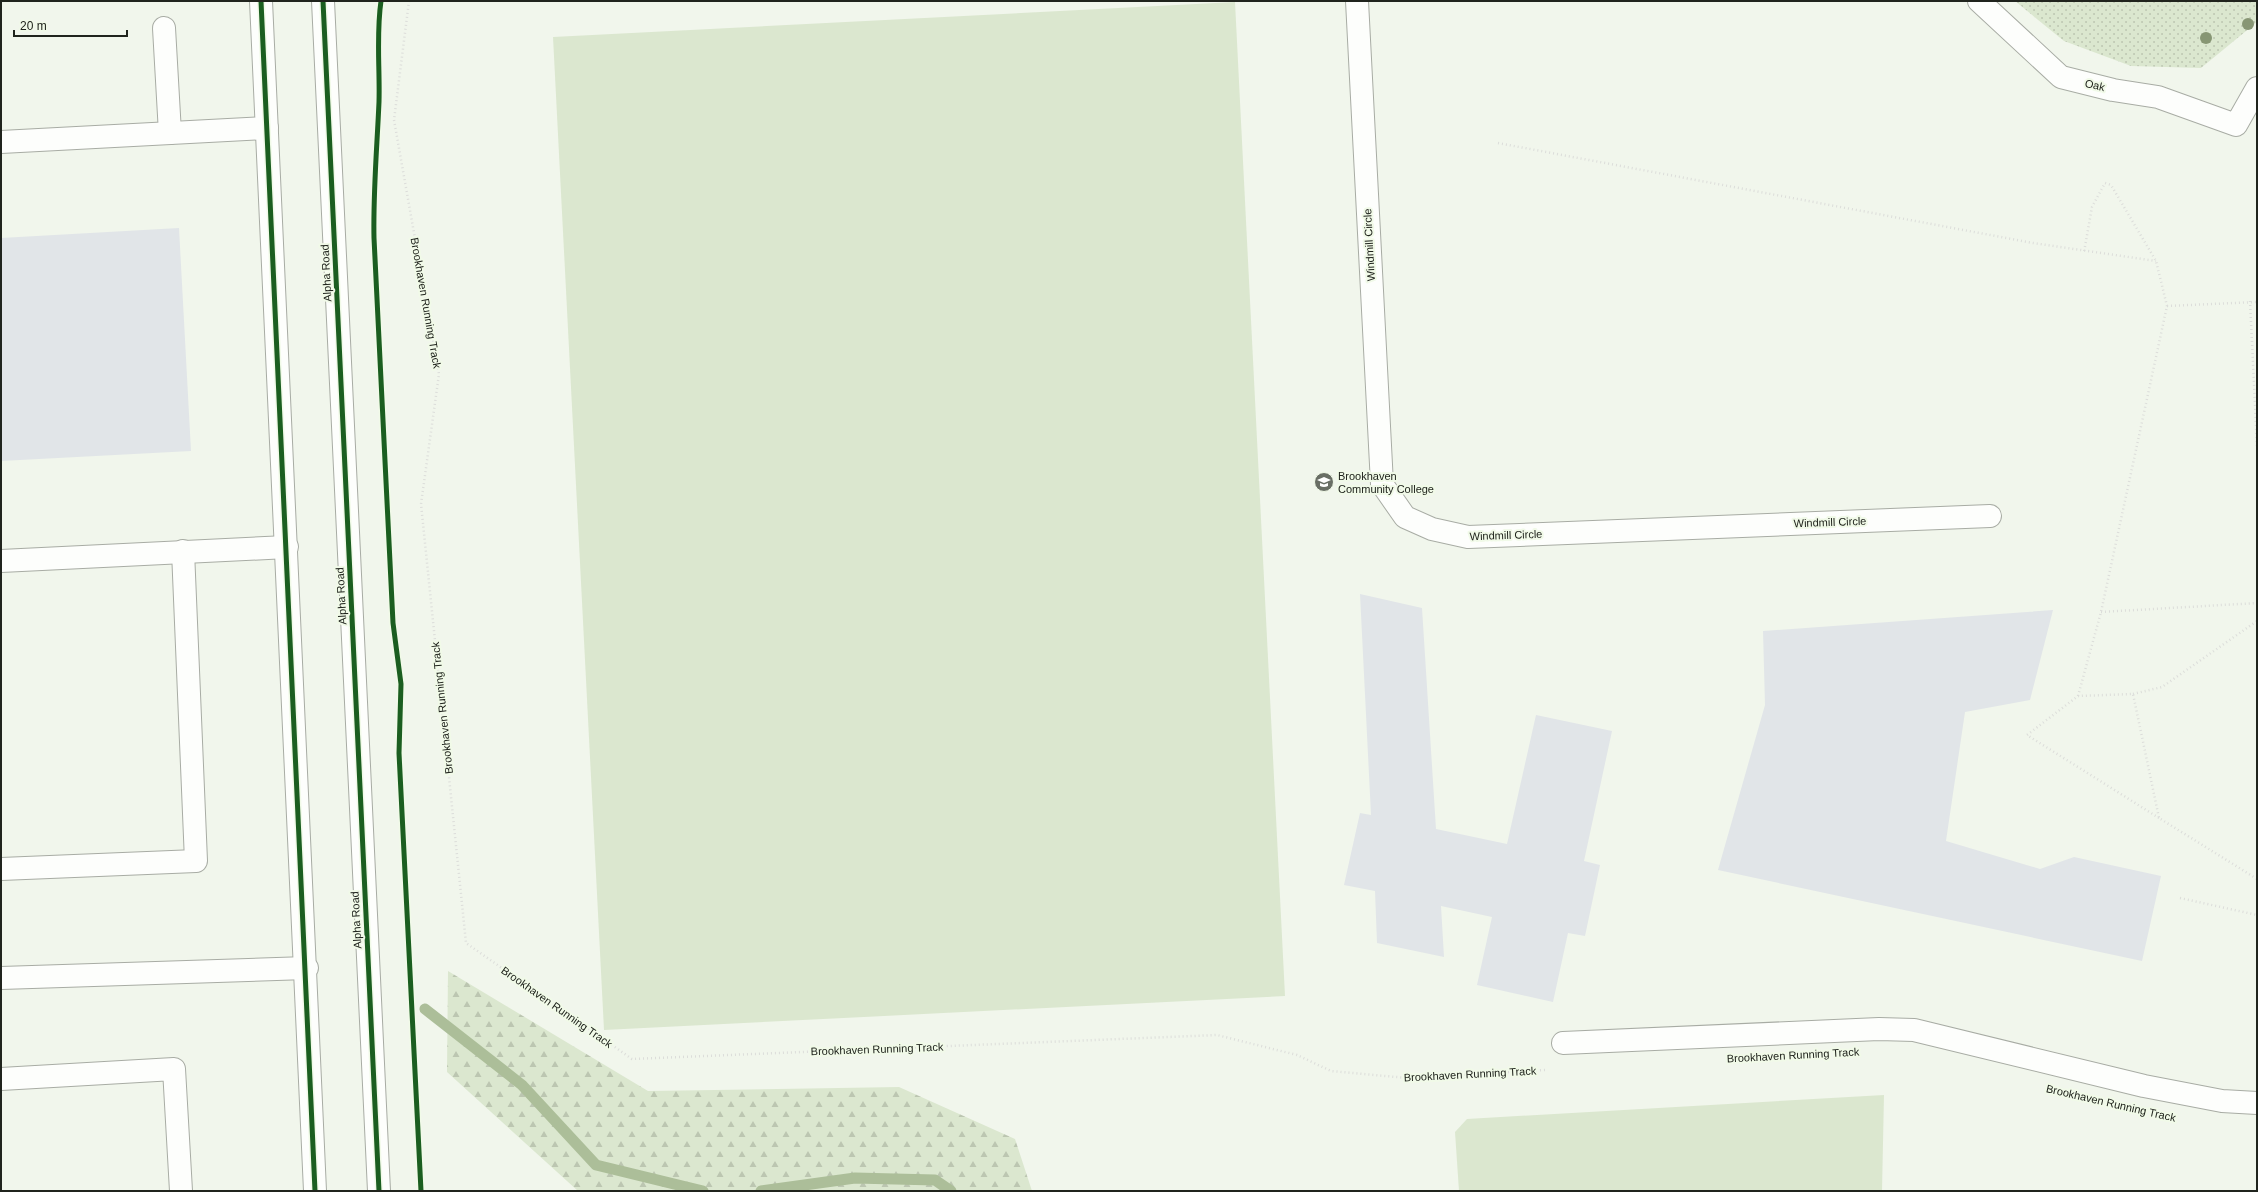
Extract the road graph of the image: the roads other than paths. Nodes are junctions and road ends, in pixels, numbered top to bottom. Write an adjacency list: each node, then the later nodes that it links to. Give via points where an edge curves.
1 (261, 1): 7 (street)
2 (323, 1): 22 (street, Alpha Road)
3 (1357, 1): 10 (street, Windmill Circle, via 1382,484 1405,518 1432,529 1468,537)
4 (1978, 1): 6 (street, Oak, via 2061,77 2113,90 2158,97 2236,125)
5 (164, 28): 8 (street)
6 (2257, 88)
7 (267, 128): 8 (street); 11 (street)
8 (170, 133): 9 (street)
9 (1, 142)
10 (1990, 516)
11 (287, 546): 12 (street); 15 (street)
12 (183, 551): 13 (street); 14 (street, via 196,861)
13 (1, 560)
14 (1, 869)
15 (306, 968): 16 (street); 21 (street)
16 (1, 978)
17 (1563, 1043): 19 (street, via 1879,1029 1914,1030 2144,1086 2222,1101)
18 (1, 1079): 20 (street, via 174,1070)
19 (2257, 1103)
20 (181, 1191)
21 (315, 1191)
22 (379, 1191)

